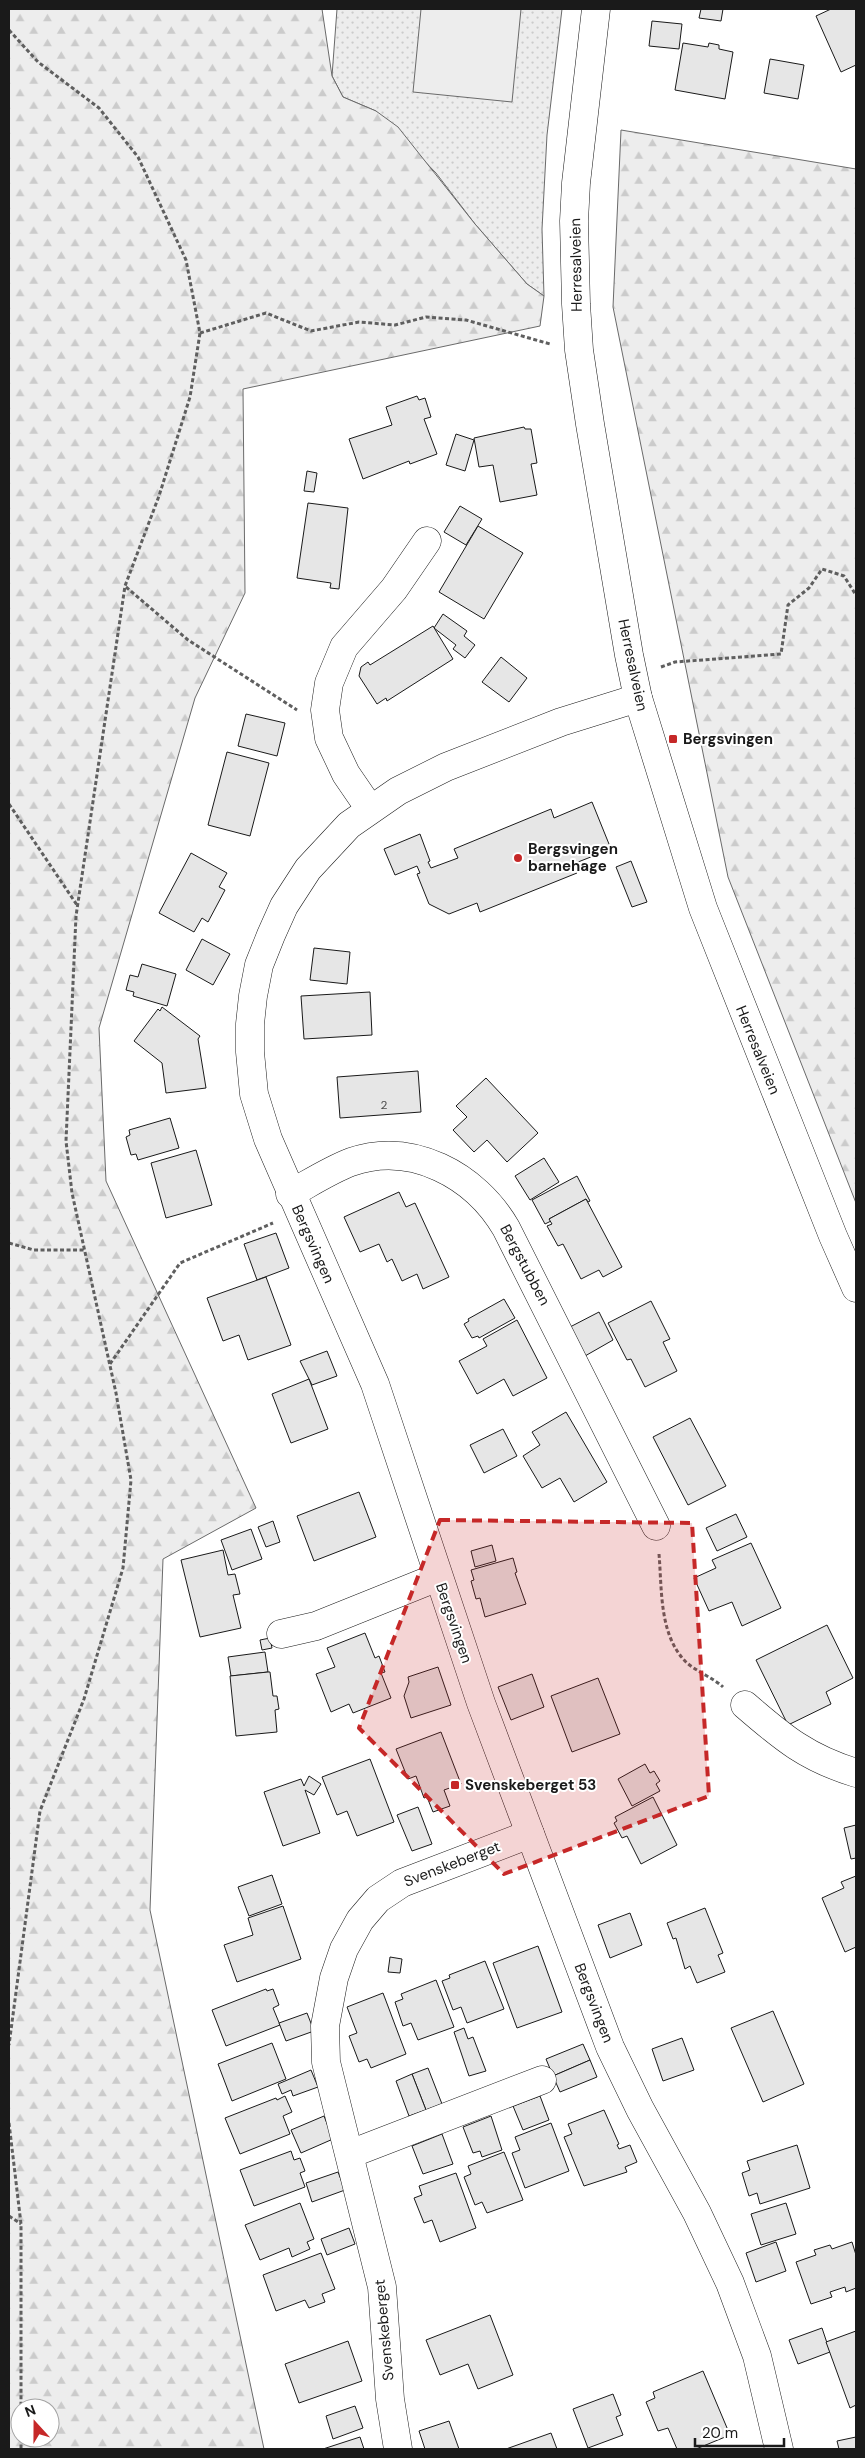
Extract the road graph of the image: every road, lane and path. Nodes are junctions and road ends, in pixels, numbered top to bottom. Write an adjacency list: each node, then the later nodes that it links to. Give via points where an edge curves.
1 (596, 9): 9 (street, Herresalveien, via 576,183 576,304 579,350 602,502)
2 (9, 30): 3 (path, via 38,62 99,108 138,157 186,260)
3 (200, 333): 4 (path, via 266,313 311,331 359,322 395,325 426,317 466,320); 6 (path, via 190,397)
4 (560, 347)
5 (427, 541): 10 (street, via 394,589 344,647 330,683)
6 (126, 586): 10 (path, via 188,640 310,719); 13 (path)
7 (856, 595): 8 (path, via 844,576 822,569 809,588 788,605 781,654 674,662)
8 (666, 666)
9 (638, 698): 12 (street, Bergsvingen, via 561,722 446,767); 18 (street, Herresalveien, via 703,908)
10 (326, 726): 12 (street, via 346,774)
11 (9, 804): 13 (path)
12 (370, 809): 14 (street, Bergsvingen, via 330,843 308,869 284,906 259,965 250,1024 254,1094)
13 (77, 905): 17 (path, via 66,1141 72,1193)
14 (290, 1194): 20 (street, Bergstubben, via 352,1162 392,1156 428,1163 467,1182 494,1208 506,1228); 21 (street, Bergsvingen, via 375,1384 398,1446)
15 (274, 1222): 19 (path, via 180,1263)
16 (9, 1243): 17 (path, via 34,1250)
17 (84, 1250): 19 (path)
18 (856, 1288)
19 (110, 1364): 26 (path, via 132,1480 123,1568 84,1699 40,1812)
20 (656, 1526): 23 (path, via 665,1624 673,1645 685,1661)
21 (438, 1577): 22 (street, via 316,1626); 25 (street, Bergsvingen)
22 (282, 1634)
23 (745, 1704): 24 (street, via 797,1748 828,1764)
24 (856, 1773)
25 (530, 1834): 29 (street, Svenskeberget, via 402,1883 378,1898 360,1920 344,1949 334,1978 325,2026 326,2062); 34 (street, Bergsvingen, via 610,2046 730,2283 757,2356)
26 (9, 2045)
27 (542, 2080): 29 (street)
28 (9, 2123): 31 (path)
29 (350, 2154): 33 (street, Svenskeberget, via 382,2287 390,2399)
30 (9, 2216): 31 (path)
31 (21, 2224): 32 (path)
32 (21, 2398)
33 (398, 2449)
34 (779, 2449)

